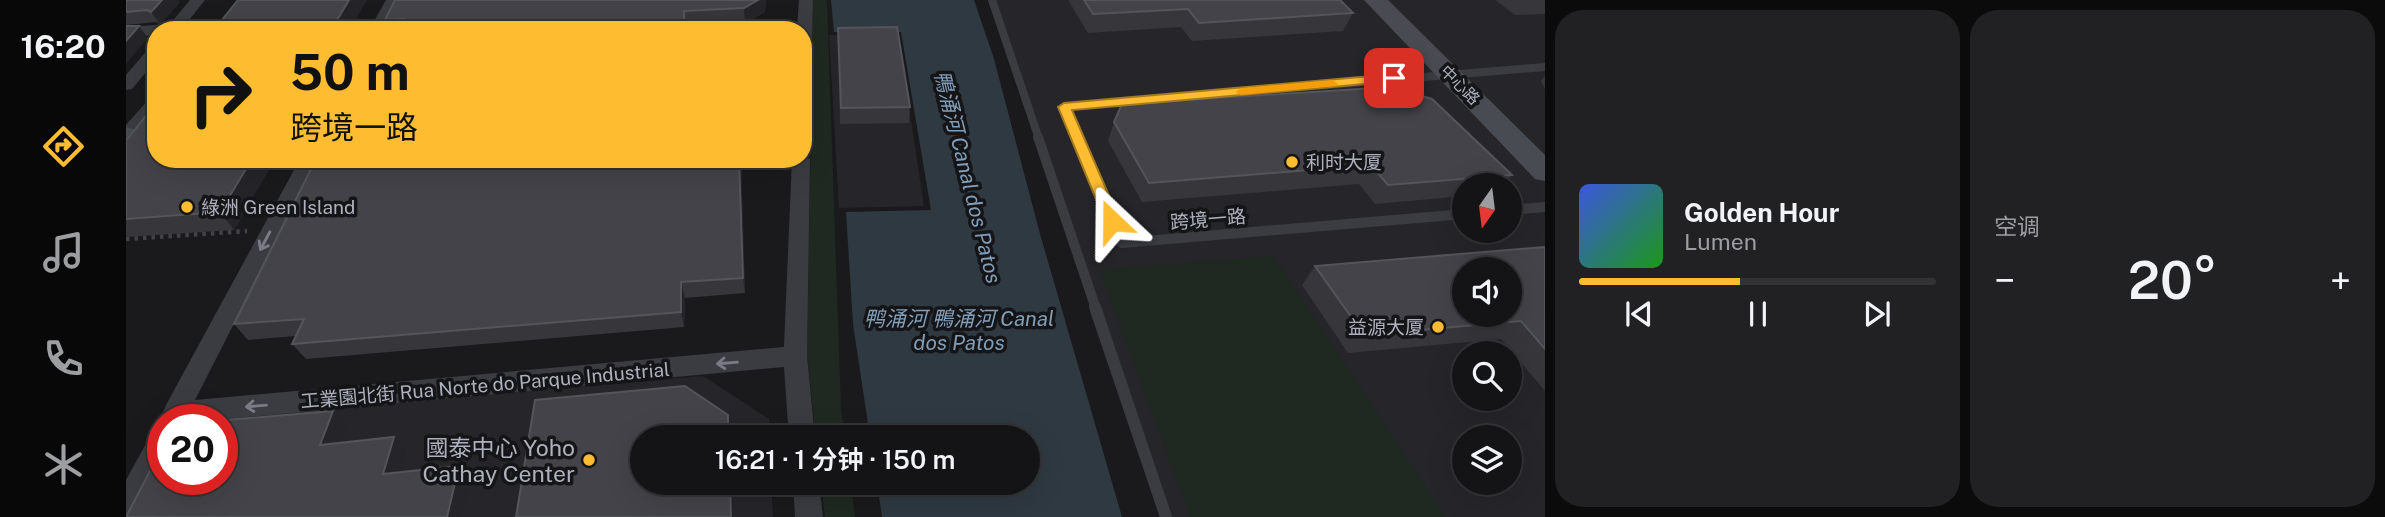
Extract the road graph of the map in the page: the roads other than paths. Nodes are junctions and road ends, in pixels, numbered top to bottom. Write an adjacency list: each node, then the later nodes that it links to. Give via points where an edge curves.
1 (198, 0): 6 (street)
2 (393, 0): 7 (street)
3 (806, 0): 8 (street)
4 (992, 0): 32 (lane)
5 (1375, 0): 13 (street, 中心路)
6 (179, 21)
7 (382, 21)
8 (805, 21)
9 (147, 31): 10 (street)
10 (126, 32)
11 (147, 60): 14 (street)
12 (1545, 67): 13 (lane, 跨境一路)
13 (1448, 74): 20 (street, 中心路); 23 (lane, 跨境一路, via 1064,107 1122,243)
14 (126, 85)
15 (147, 112): 16 (street)
16 (126, 136): 17 (street)
17 (126, 154)
18 (304, 168): 25 (street, one-way to 25)
19 (801, 168): 24 (street)
20 (1545, 172)
21 (1545, 207): 22 (lane)
22 (1522, 209)
23 (1452, 215)
24 (795, 356): 26 (street, 工業園北街 Rua Norte do Parque Industrial, one-way to 26); 27 (street)
25 (180, 404)
26 (238, 411)
27 (801, 425)
28 (147, 467): 30 (street)
29 (807, 495): 31 (street)
30 (126, 507)
31 (809, 517)
32 (1166, 517)

